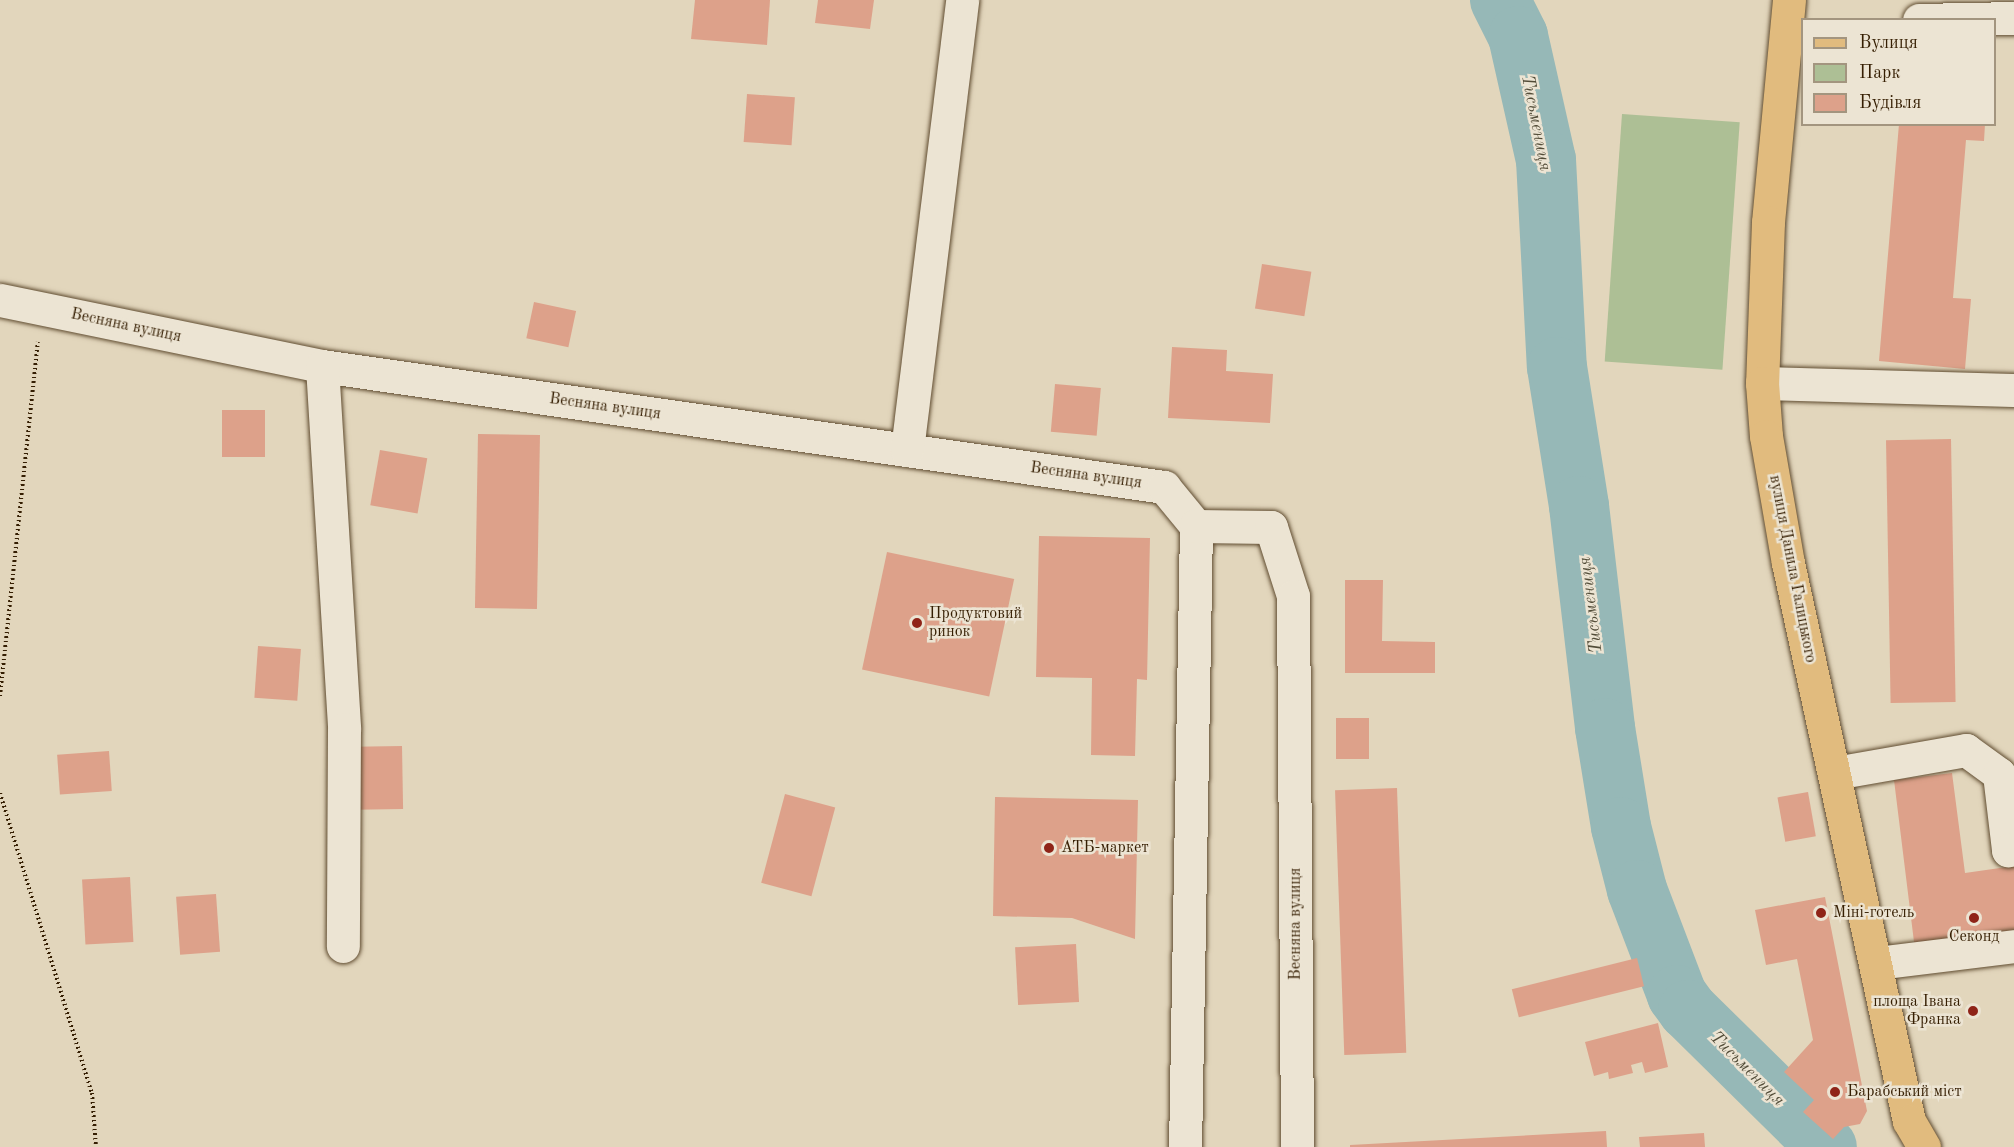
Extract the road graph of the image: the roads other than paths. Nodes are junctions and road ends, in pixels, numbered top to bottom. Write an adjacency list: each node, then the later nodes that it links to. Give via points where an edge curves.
1 (962, 0): 10 (street)
2 (1789, 0): 5 (main road, вулиця Данила Галицького)
3 (1996, 18): 4 (street)
4 (2014, 18)
5 (1794, 35): 8 (main road, вулиця Данила Галицького, via 1768,222)
6 (0, 300): 7 (street, Весняна вулиця)
7 (322, 366): 10 (street, Весняна вулиця); 14 (street, via 344,729)
8 (1762, 383): 9 (street); 12 (main road, вулиця Данила Галицького, via 1766,436 1788,563)
9 (2014, 390)
10 (907, 450): 11 (street, Весняна вулиця, via 1164,487)
11 (1196, 526): 18 (street); 19 (street, Весняна вулиця, via 1271,527 1293,596)
12 (1835, 773): 13 (street, via 1966,750 1999,774 2008,850); 16 (main road, вулиця Данила Галицького)
13 (2014, 849)
14 (343, 946)
15 (2014, 946): 16 (street)
16 (1876, 963): 17 (main road, вулиця Данила Галицького)
17 (1914, 1141)
18 (1185, 1147)
19 (1298, 1147)

